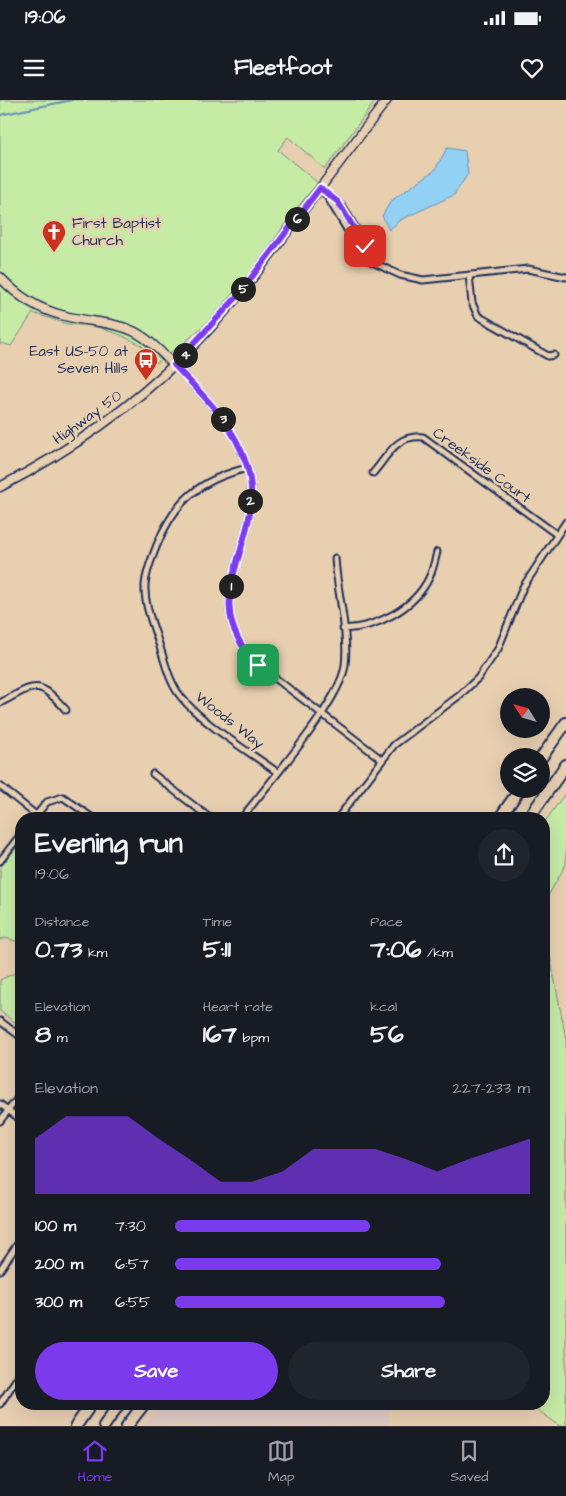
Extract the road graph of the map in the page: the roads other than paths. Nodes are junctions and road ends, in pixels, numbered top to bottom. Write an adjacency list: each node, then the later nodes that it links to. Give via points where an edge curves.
1 (387, 100): 2 (main road, Highway 50)
2 (320, 188): 3 (street, via 368,260 400,275 423,280); 7 (main road, Highway 50, via 235,299)
3 (469, 275): 5 (street, via 538,269); 6 (street, via 472,303 478,316 548,356)
4 (0, 277): 7 (main road, via 12,290 64,316 116,324 135,332)
5 (566, 277)
6 (554, 355)
7 (174, 365): 8 (street, via 214,406 233,432); 10 (main road, Highway 50, via 135,400 78,442)
8 (248, 468): 18 (street, via 251,504 231,585 228,608 232,630 258,665); 23 (street, Woods Way, via 204,483 173,512 148,569 146,603 168,672 180,696 199,715)
9 (373, 474): 12 (street, Creekside Court, via 403,440 423,437)
10 (0, 487)
11 (566, 522): 12 (street)
12 (556, 534): 21 (street, via 523,587 498,649 478,678)
13 (437, 552): 15 (street, via 430,578 414,600 384,620)
14 (335, 558): 15 (street)
15 (343, 629): 18 (street, via 343,676 338,690)
16 (0, 703): 17 (street, via 31,688 40,688 49,690)
17 (66, 710)
18 (322, 713): 21 (street); 23 (street)
19 (566, 723): 20 (highway)
20 (548, 748)
21 (381, 759): 33 (street)
22 (566, 764): 35 (highway)
23 (276, 772): 32 (street)
24 (153, 774): 31 (street)
25 (566, 776): 36 (highway)
26 (0, 786): 28 (street)
27 (514, 798): 34 (highway)
28 (29, 812)
29 (38, 812): 30 (street, via 47,802 63,797)
30 (84, 812)
31 (202, 812)
32 (246, 812)
33 (342, 812)
34 (504, 812)
35 (533, 812)
36 (541, 812)
37 (15, 842): 38 (street)
38 (0, 861)
39 (0, 1020): 40 (street)
40 (15, 1032)
41 (15, 1102): 43 (street)
42 (0, 1104): 43 (street)
43 (9, 1110): 44 (street); 45 (street)
44 (15, 1115)
45 (0, 1121)
46 (15, 1248): 47 (street)
47 (0, 1270)
48 (15, 1381): 49 (street)
49 (0, 1404)
50 (87, 1410): 53 (highway)
51 (115, 1410): 54 (highway)
52 (139, 1410): 55 (highway)
53 (76, 1426)
54 (104, 1426)
55 (127, 1426)

